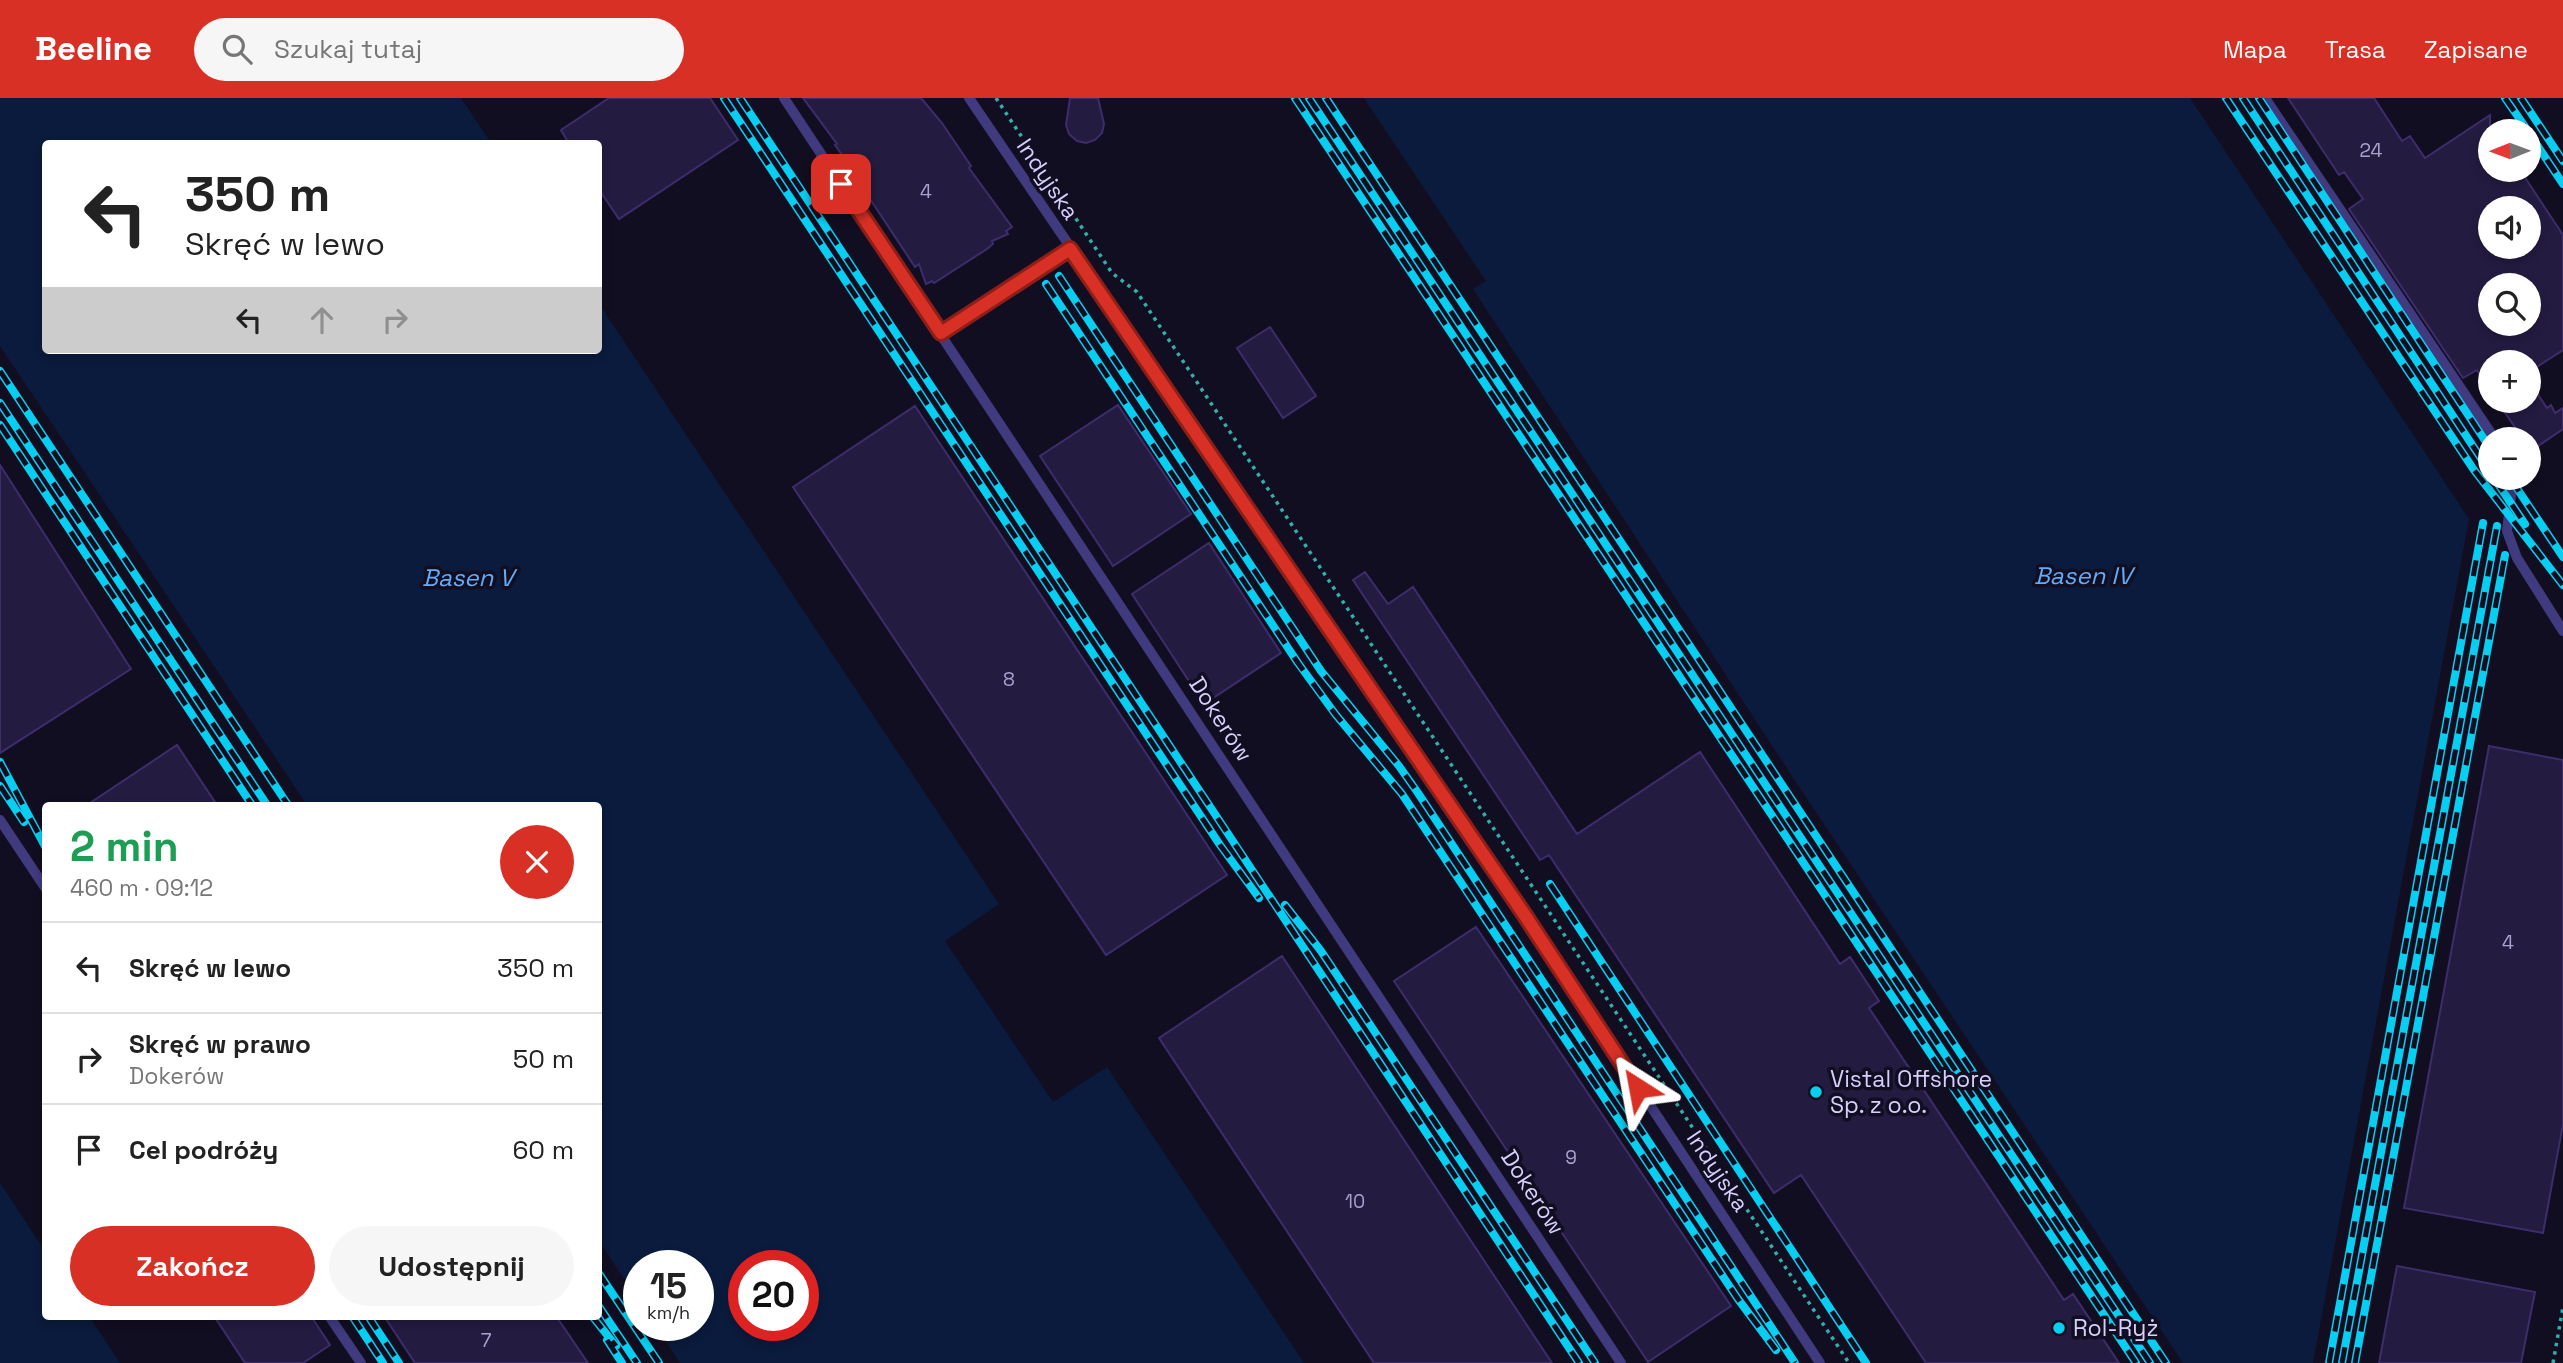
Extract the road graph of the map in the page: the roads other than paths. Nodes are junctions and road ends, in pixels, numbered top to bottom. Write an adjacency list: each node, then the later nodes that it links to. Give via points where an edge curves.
1 (784, 98): 5 (lane, Dokerów)
2 (969, 98): 4 (lane, Indyjska)
3 (2265, 98): 6 (lane)
4 (1070, 249): 5 (lane); 14 (lane, Indyjska, via 1524,914)
5 (941, 333): 13 (lane, Dokerów)
6 (2487, 427)
7 (2511, 490): 8 (lane, via 2507,531 2517,558)
8 (2563, 631)
9 (0, 820): 10 (lane)
10 (42, 883)
11 (332, 1320): 12 (lane)
12 (361, 1363)
13 (1621, 1363)
14 (1820, 1363)

